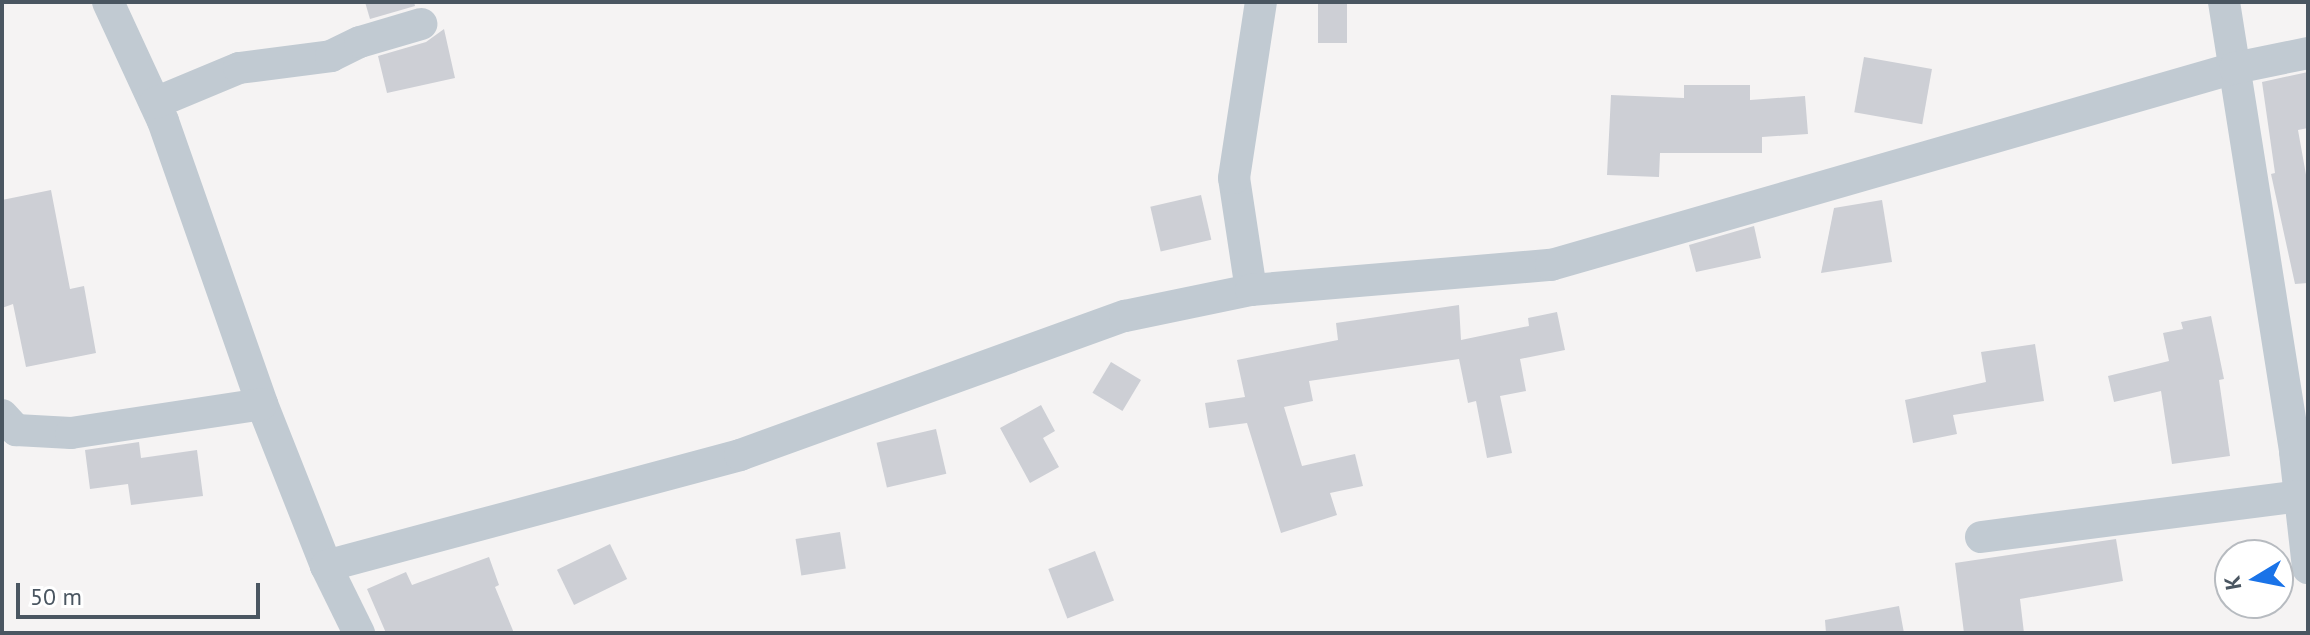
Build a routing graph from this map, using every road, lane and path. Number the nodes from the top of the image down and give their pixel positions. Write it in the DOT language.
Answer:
graph roads {
  1 [pos="108,2"];
  2 [pos="1261,2"];
  3 [pos="2224,2"];
  4 [pos="421,24"];
  5 [pos="2308,53"];
  6 [pos="2235,68"];
  7 [pos="155,103"];
  8 [pos="1251,290"];
  9 [pos="262,404"];
  10 [pos="2,415"];
  11 [pos="2302,451"];
  12 [pos="2299,496"];
  13 [pos="1981,537"];
  14 [pos="326,566"];
  15 [pos="2308,568"];
  16 [pos="359,633"];
  1 -- 7 [label="street"];
  2 -- 8 [label="street"];
  3 -- 6 [label="street"];
  4 -- 7 [label="street"];
  5 -- 6 [label="street"];
  6 -- 8 [label="street"];
  6 -- 11 [label="street"];
  7 -- 9 [label="street"];
  8 -- 14 [label="street"];
  9 -- 10 [label="street"];
  9 -- 14 [label="street"];
  11 -- 12 [label="street"];
  12 -- 13 [label="street"];
  12 -- 15 [label="street"];
  14 -- 16 [label="street"];
}
